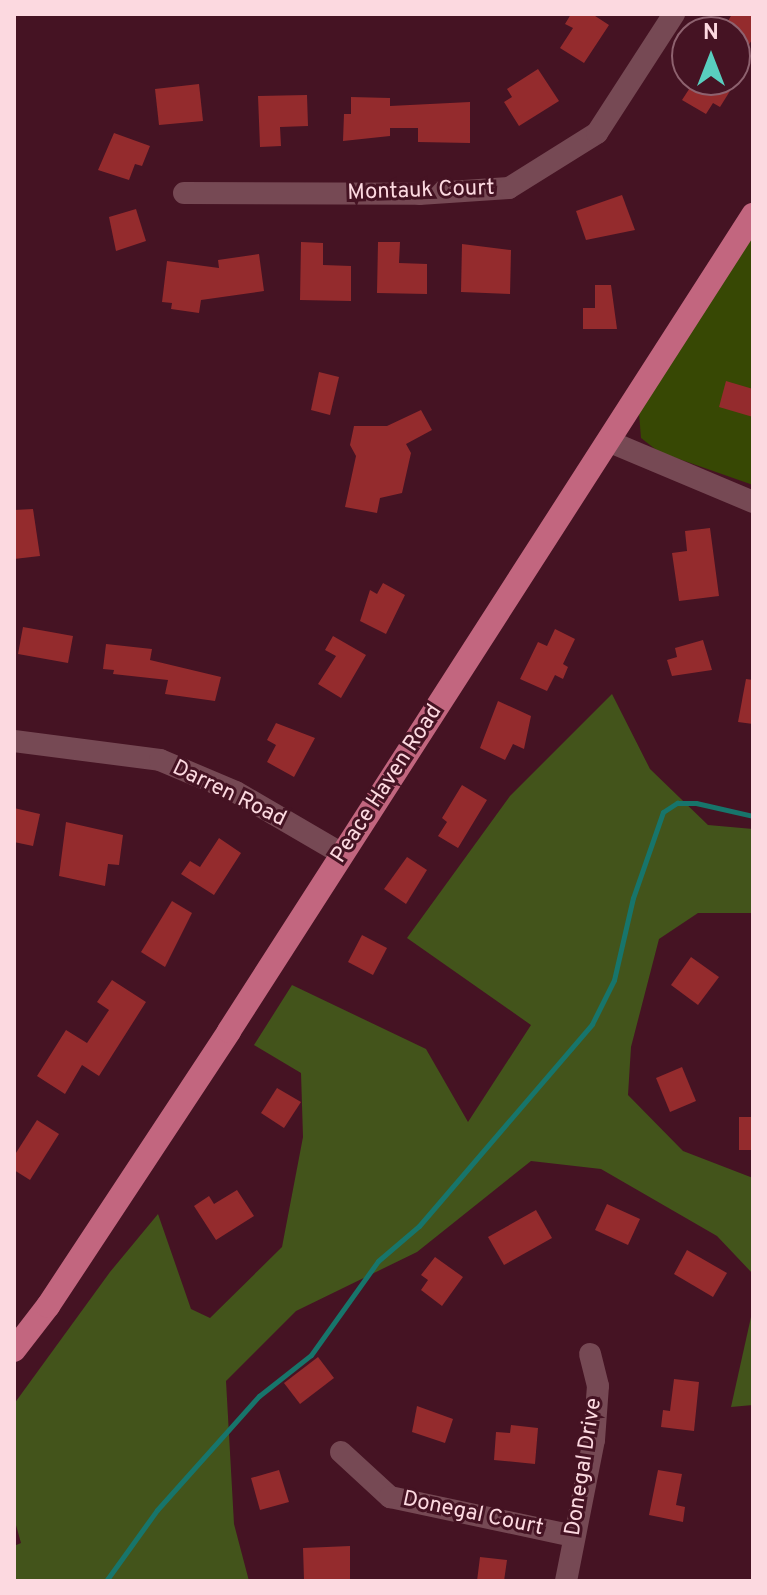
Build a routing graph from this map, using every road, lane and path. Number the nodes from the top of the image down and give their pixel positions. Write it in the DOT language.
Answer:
graph roads {
  1 [pos="674,14"];
  2 [pos="184,193"];
  3 [pos="753,215"];
  4 [pos="608,441"];
  5 [pos="753,502"];
  6 [pos="14,741"];
  7 [pos="342,854"];
  8 [pos="14,1350"];
  9 [pos="590,1354"];
  10 [pos="341,1452"];
  11 [pos="573,1536"];
  12 [pos="566,1581"];
  1 -- 2 [label="street, Montauk Court"];
  3 -- 4 [label="main road, Peace Haven Road"];
  4 -- 5 [label="street"];
  4 -- 7 [label="main road, Peace Haven Road"];
  6 -- 7 [label="street, Darren Road"];
  7 -- 8 [label="main road, Peace Haven Road"];
  9 -- 11 [label="street, Donegal Drive"];
  10 -- 11 [label="street, Donegal Court"];
  11 -- 12 [label="street, Donegal Drive"];
}
